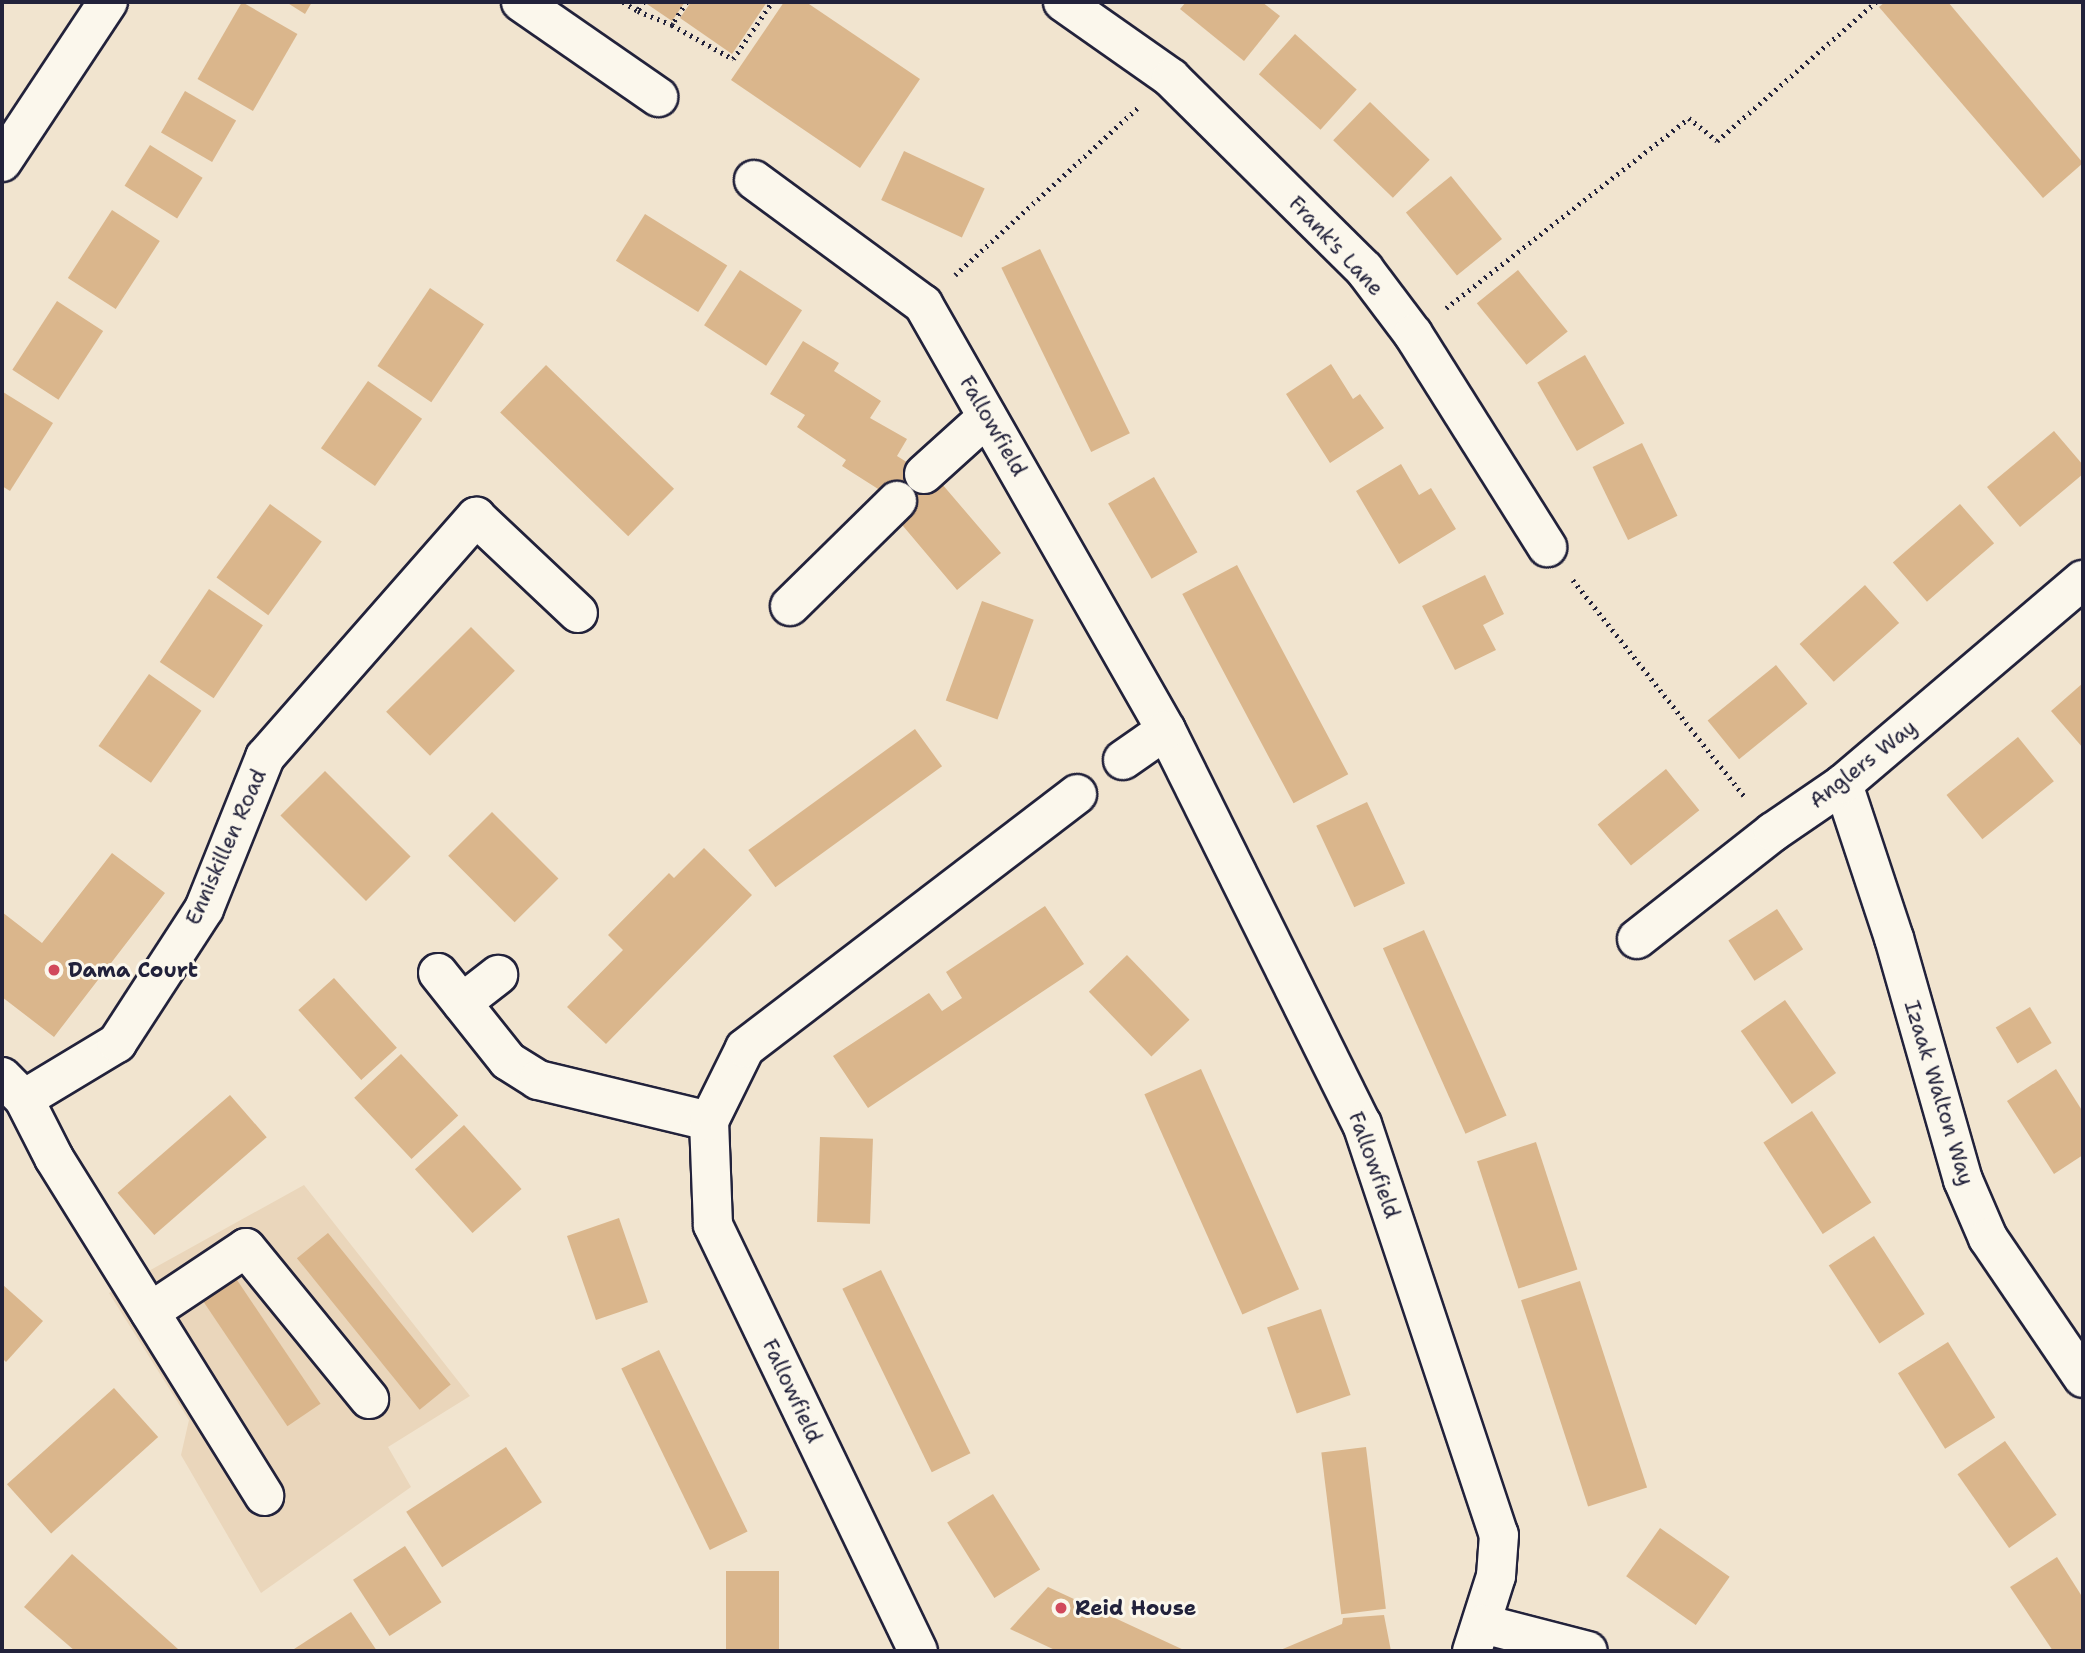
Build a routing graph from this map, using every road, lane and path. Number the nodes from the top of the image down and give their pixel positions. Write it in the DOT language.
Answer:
graph roads {
  1 [pos="108,2"];
  2 [pos="521,2"];
  3 [pos="623,2"];
  4 [pos="644,2"];
  5 [pos="687,2"];
  6 [pos="772,2"];
  7 [pos="1063,2"];
  8 [pos="1876,2"];
  9 [pos="638,11"];
  10 [pos="672,25"];
  11 [pos="1171,78"];
  12 [pos="658,97"];
  13 [pos="2,162"];
  14 [pos="754,180"];
  15 [pos="923,304"];
  16 [pos="1413,334"];
  17 [pos="987,417"];
  18 [pos="924,474"];
  19 [pos="897,501"];
  20 [pos="1547,547"];
  21 [pos="2083,580"];
  22 [pos="790,606"];
  23 [pos="578,613"];
  24 [pos="1166,730"];
  25 [pos="1123,760"];
  26 [pos="1843,784"];
  27 [pos="1077,794"];
  28 [pos="1773,832"];
  29 [pos="1637,939"];
  30 [pos="438,973"];
  31 [pos="498,975"];
  32 [pos="462,1003"];
  33 [pos="13,1088"];
  34 [pos="709,1121"];
  35 [pos="150,1312"];
  36 [pos="2083,1378"];
  37 [pos="369,1399"];
  38 [pos="264,1496"];
  39 [pos="1477,1638"];
  40 [pos="918,1651"];
  41 [pos="1588,1651"];
  1 -- 13 [label="street"];
  2 -- 12 [label="street"];
  3 -- 9 [label="path"];
  4 -- 9 [label="path"];
  5 -- 10 [label="path"];
  6 -- 10 [label="path"];
  7 -- 11 [label="street, Frank's Lane"];
  8 -- 16 [label="path"];
  9 -- 10 [label="path"];
  11 -- 15 [label="path"];
  11 -- 16 [label="street, Frank's Lane"];
  14 -- 15 [label="street, Fallowfield"];
  15 -- 17 [label="street, Fallowfield"];
  16 -- 20 [label="street, Frank's Lane"];
  17 -- 18 [label="street"];
  17 -- 24 [label="street, Fallowfield"];
  19 -- 22 [label="street"];
  20 -- 28 [label="path"];
  21 -- 26 [label="street, Anglers Way"];
  23 -- 33 [label="street, Enniskillen Road"];
  24 -- 25 [label="street"];
  24 -- 39 [label="street, Fallowfield"];
  26 -- 28 [label="street, Anglers Way"];
  26 -- 36 [label="street, Izaak Walton Way"];
  27 -- 34 [label="street, Fallowfield"];
  28 -- 29 [label="street, Anglers Way"];
  30 -- 32 [label="street"];
  31 -- 32 [label="street"];
  32 -- 34 [label="street"];
  33 -- 35 [label="street, Enniskillen Road"];
  34 -- 40 [label="street, Fallowfield"];
  35 -- 37 [label="street"];
  35 -- 38 [label="street, Enniskillen Road"];
  39 -- 41 [label="street, Fallowfield"];
}
